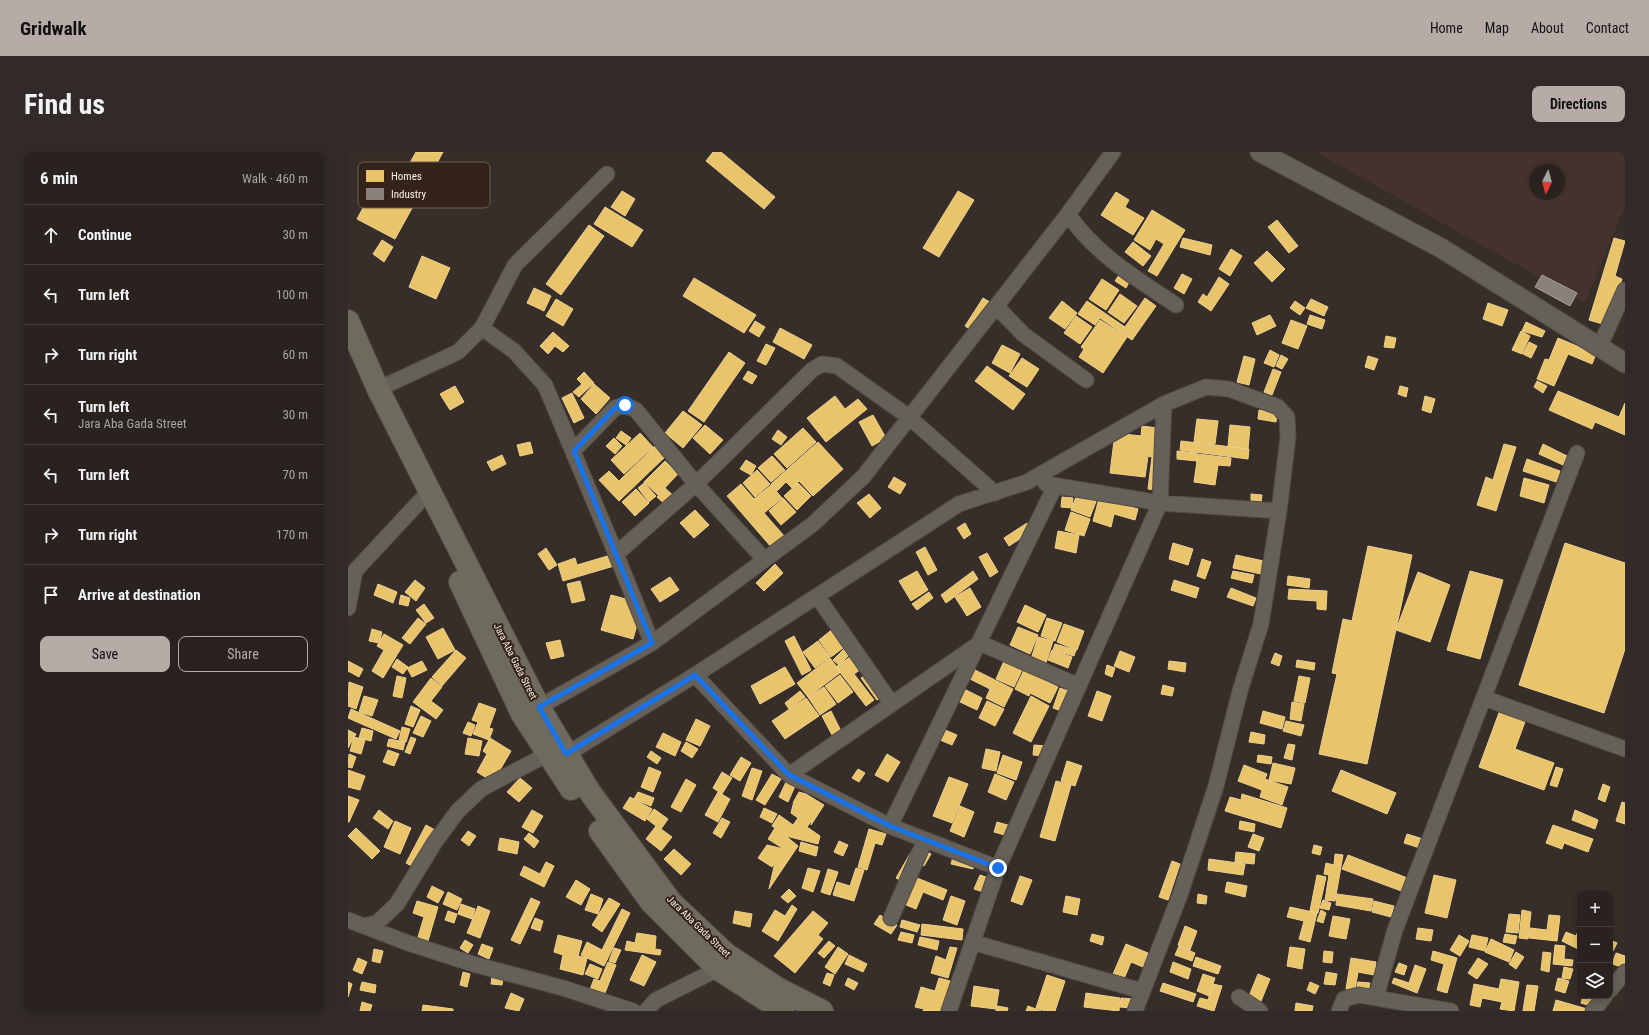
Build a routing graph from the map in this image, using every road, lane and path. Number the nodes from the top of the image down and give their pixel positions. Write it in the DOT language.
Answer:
graph roads {
  1 [pos="1113,152"];
  2 [pos="1260,152"];
  3 [pos="607,174"];
  4 [pos="1068,214"];
  5 [pos="1625,290"];
  6 [pos="1176,305"];
  7 [pos="996,306"];
  8 [pos="348,321"];
  9 [pos="482,328"];
  10 [pos="348,346"];
  11 [pos="1600,346"];
  12 [pos="1625,363"];
  13 [pos="1086,380"];
  14 [pos="378,389"];
  15 [pos="1164,404"];
  16 [pos="909,417"];
  17 [pos="574,451"];
  18 [pos="1578,453"];
  19 [pos="1027,482"];
  20 [pos="696,484"];
  21 [pos="1055,486"];
  22 [pos="994,493"];
  23 [pos="421,500"];
  24 [pos="1160,503"];
  25 [pos="1279,511"];
  26 [pos="616,554"];
  27 [pos="764,559"];
  28 [pos="817,596"];
  29 [pos="348,608"];
  30 [pos="652,643"];
  31 [pos="980,643"];
  32 [pos="695,675"];
  33 [pos="1079,686"];
  34 [pos="1484,698"];
  35 [pos="892,704"];
  36 [pos="539,707"];
  37 [pos="1625,749"];
  38 [pos="557,754"];
  39 [pos="789,775"];
  40 [pos="890,826"];
  41 [pos="925,840"];
  42 [pos="998,868"];
  43 [pos="891,918"];
  44 [pos="348,920"];
  45 [pos="365,926"];
  46 [pos="972,942"];
  47 [pos="718,969"];
  48 [pos="1625,972"];
  49 [pos="1613,986"];
  50 [pos="1142,991"];
  51 [pos="1239,996"];
  52 [pos="1376,997"];
  53 [pos="1603,999"];
  54 [pos="633,1011"];
  55 [pos="646,1011"];
  56 [pos="783,1011"];
  57 [pos="822,1011"];
  58 [pos="949,1011"];
  59 [pos="1135,1011"];
  60 [pos="1260,1011"];
  61 [pos="1339,1011"];
  62 [pos="1451,1011"];
  63 [pos="1593,1011"];
  1 -- 4 [label="street"];
  2 -- 11 [label="street"];
  3 -- 9 [label="street"];
  4 -- 6 [label="street"];
  4 -- 7 [label="street"];
  5 -- 11 [label="street"];
  7 -- 13 [label="street"];
  7 -- 16 [label="street"];
  8 -- 14 [label="main road, Jara Aba Gada Street"];
  9 -- 14 [label="street"];
  9 -- 17 [label="street"];
  10 -- 23 [label="main road, Jara Aba Gada Street"];
  11 -- 12 [label="street"];
  14 -- 36 [label="main road, Jara Aba Gada Street"];
  15 -- 19 [label="street"];
  15 -- 24 [label="street"];
  15 -- 25 [label="street"];
  16 -- 20 [label="street"];
  16 -- 22 [label="street"];
  16 -- 27 [label="street"];
  17 -- 20 [label="street"];
  17 -- 26 [label="street"];
  18 -- 34 [label="street"];
  19 -- 21 [label="street"];
  19 -- 22 [label="street"];
  20 -- 26 [label="street"];
  20 -- 27 [label="street"];
  21 -- 24 [label="street"];
  21 -- 31 [label="street"];
  22 -- 28 [label="street"];
  23 -- 29 [label="street"];
  23 -- 38 [label="main road, Jara Aba Gada Street"];
  24 -- 25 [label="street"];
  24 -- 33 [label="street"];
  25 -- 50 [label="street"];
  26 -- 30 [label="street"];
  27 -- 30 [label="street"];
  28 -- 32 [label="street"];
  28 -- 35 [label="street"];
  30 -- 36 [label="street"];
  31 -- 33 [label="street"];
  31 -- 35 [label="street"];
  31 -- 40 [label="street"];
  32 -- 38 [label="street"];
  32 -- 39 [label="street"];
  33 -- 42 [label="street"];
  34 -- 37 [label="street"];
  34 -- 52 [label="street"];
  35 -- 39 [label="street"];
  36 -- 38 [label="main road, Jara Aba Gada Street"];
  38 -- 45 [label="street"];
  38 -- 47 [label="main road, Jara Aba Gada Street"];
  38 -- 57 [label="main road, Jara Aba Gada Street"];
  39 -- 40 [label="street"];
  40 -- 41 [label="street"];
  41 -- 42 [label="street"];
  41 -- 43 [label="street"];
  42 -- 46 [label="street"];
  44 -- 45 [label="street"];
  45 -- 54 [label="street"];
  46 -- 50 [label="street"];
  46 -- 58 [label="street"];
  47 -- 55 [label="street"];
  47 -- 56 [label="main road, Jara Aba Gada Street"];
  48 -- 49 [label="street"];
  50 -- 59 [label="street"];
  51 -- 60 [label="street"];
  52 -- 61 [label="street"];
  52 -- 62 [label="street"];
  53 -- 63 [label="street"];
}
